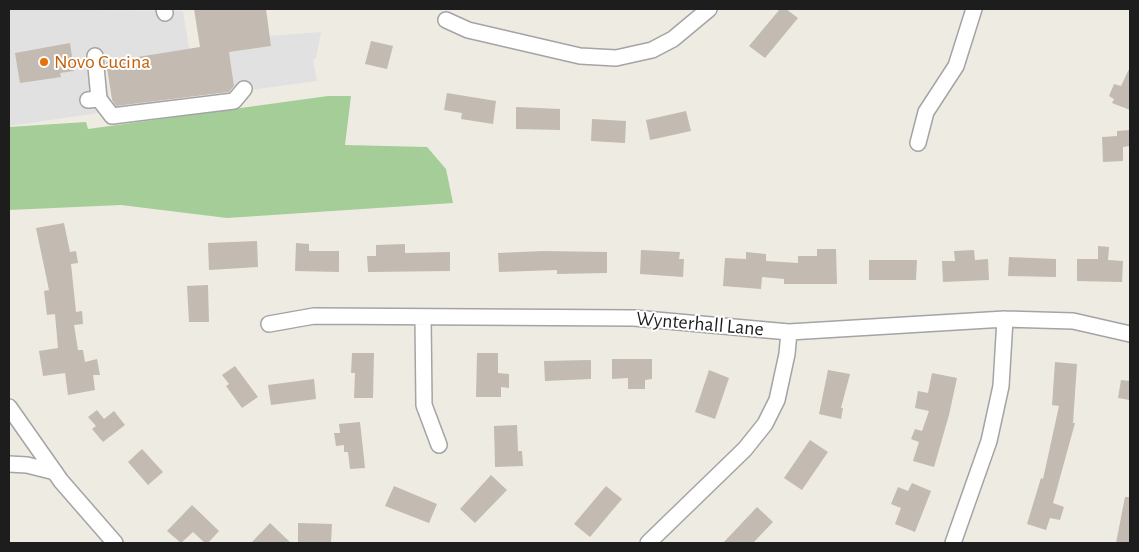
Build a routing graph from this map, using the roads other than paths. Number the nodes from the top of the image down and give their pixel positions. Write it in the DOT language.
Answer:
graph roads {
  1 [pos="708,9"];
  2 [pos="974,9"];
  3 [pos="446,20"];
  4 [pos="95,56"];
  5 [pos="244,89"];
  6 [pos="918,142"];
  7 [pos="423,316"];
  8 [pos="1005,319"];
  9 [pos="269,324"];
  10 [pos="789,332"];
  11 [pos="1130,334"];
  12 [pos="9,407"];
  13 [pos="439,445"];
  14 [pos="9,464"];
  15 [pos="55,472"];
  16 [pos="115,543"];
  17 [pos="648,543"];
  18 [pos="953,543"];
  1 -- 3 [label="street"];
  2 -- 6 [label="street"];
  4 -- 5 [label="street"];
  7 -- 9 [label="street, Wynterhall Lane"];
  7 -- 10 [label="street, Wynterhall Lane"];
  7 -- 13 [label="street"];
  8 -- 10 [label="street, Wynterhall Lane"];
  8 -- 11 [label="street, Wynterhall Lane"];
  8 -- 18 [label="street"];
  10 -- 17 [label="street"];
  12 -- 15 [label="street"];
  14 -- 15 [label="street"];
  15 -- 16 [label="street"];
}
